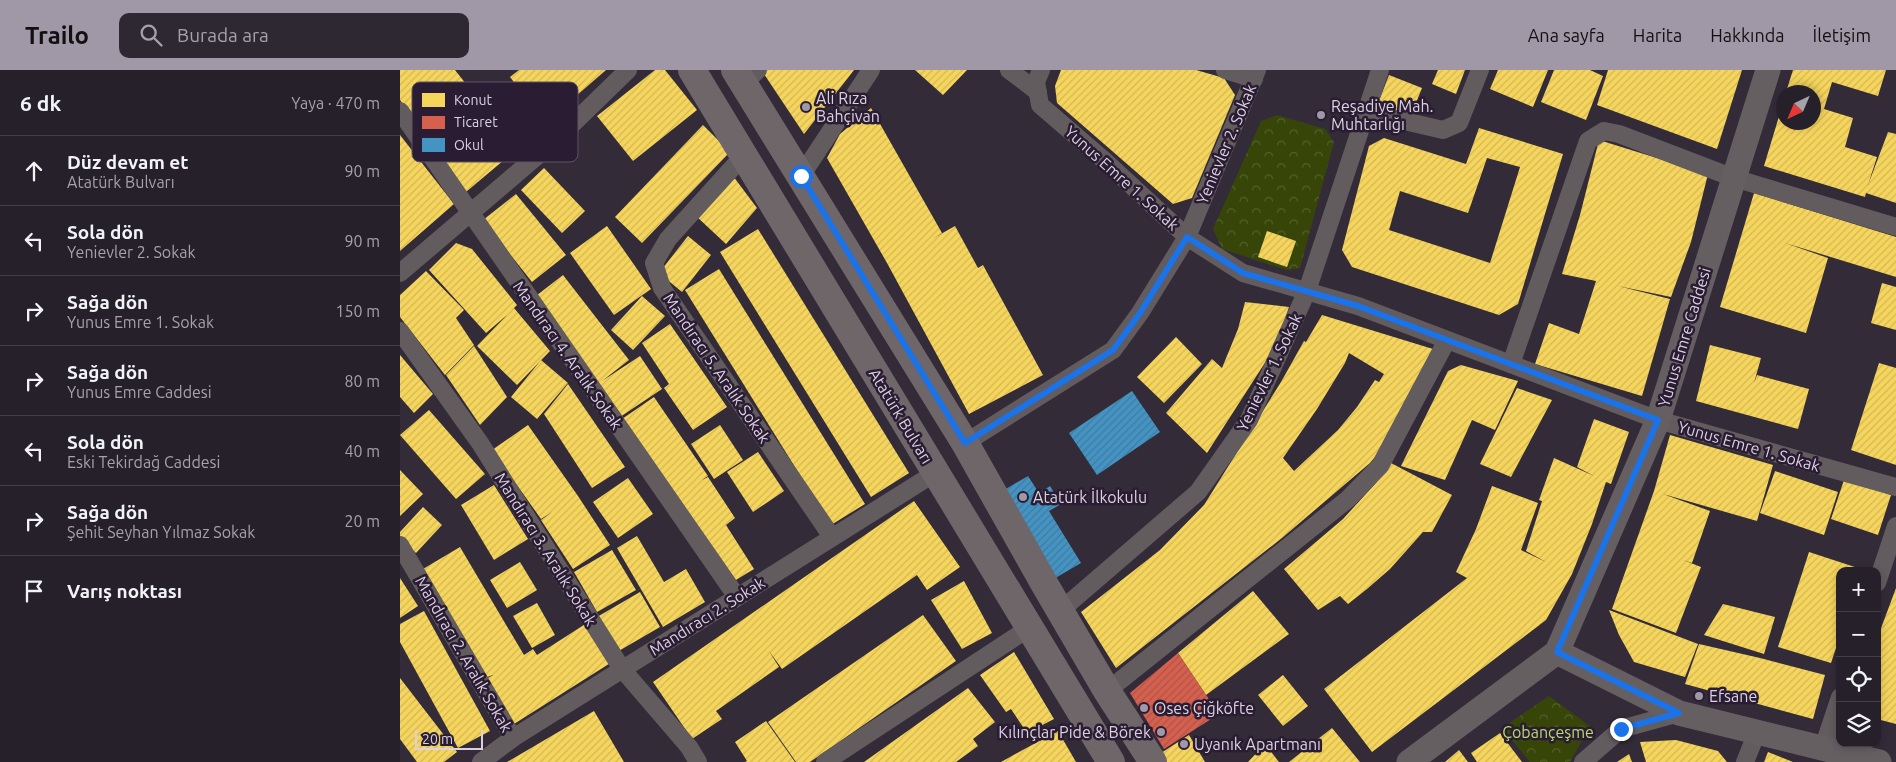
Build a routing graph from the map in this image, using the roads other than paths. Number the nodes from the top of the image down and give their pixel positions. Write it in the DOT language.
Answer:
graph roads {
  1 [pos="628,70"];
  2 [pos="692,70"];
  3 [pos="871,70"];
  4 [pos="1009,70"];
  5 [pos="1041,70"];
  6 [pos="1225,70"];
  7 [pos="1380,70"];
  8 [pos="1480,70"];
  9 [pos="1768,70"];
  10 [pos="1256,74"];
  11 [pos="745,75"];
  12 [pos="1038,92"];
  13 [pos="400,111"];
  14 [pos="1366,112"];
  15 [pos="578,119"];
  16 [pos="412,129"];
  17 [pos="744,155"];
  18 [pos="435,162"];
  19 [pos="529,162"];
  20 [pos="801,176"];
  21 [pos="1734,178"];
  22 [pos="469,212"];
  23 [pos="1896,227"];
  24 [pos="1187,237"];
  25 [pos="400,273"];
  26 [pos="1307,291"];
  27 [pos="400,331"];
  28 [pos="1447,340"];
  29 [pos="1511,364"];
  30 [pos="1658,420"];
  31 [pos="965,443"];
  32 [pos="935,473"];
  33 [pos="1896,486"];
  34 [pos="1896,526"];
  35 [pos="832,537"];
  36 [pos="400,544"];
  37 [pos="1881,571"];
  38 [pos="737,597"];
  39 [pos="1060,611"];
  40 [pos="1029,628"];
  41 [pos="1557,652"];
  42 [pos="622,669"];
  43 [pos="1107,690"];
  44 [pos="1838,702"];
  45 [pos="1679,713"];
  46 [pos="1757,732"];
  47 [pos="512,738"];
  48 [pos="1823,748"];
  49 [pos="481,762"];
  50 [pos="698,762"];
  51 [pos="825,762"];
  52 [pos="1111,762"];
  53 [pos="1153,762"];
  54 [pos="1409,762"];
  55 [pos="1583,762"];
  56 [pos="1745,762"];
  57 [pos="1879,762"];
  1 -- 15 [label="street"];
  2 -- 17 [label="main road, Atatürk Bulvarı"];
  3 -- 20 [label="street"];
  4 -- 12 [label="street"];
  5 -- 12 [label="street"];
  6 -- 10 [label="street"];
  7 -- 14 [label="street, Yenievler 1. Sokak"];
  8 -- 14 [label="street"];
  9 -- 21 [label="street, Yunus Emre Caddesi"];
  10 -- 24 [label="street, Yenievler 2. Sokak"];
  11 -- 20 [label="main road"];
  12 -- 24 [label="street, Yunus Emre 1. Sokak"];
  13 -- 16 [label="street, Mandıracı 4. Aralık Sokak"];
  14 -- 26 [label="street, Yenievler 1. Sokak"];
  17 -- 32 [label="main road, Atatürk Bulvarı"];
  17 -- 35 [label="street, Mandıracı 5. Aralık Sokak"];
  18 -- 22 [label="street, Mandıracı 4. Aralık Sokak"];
  19 -- 22 [label="street"];
  20 -- 31 [label="main road"];
  21 -- 23 [label="street"];
  21 -- 29 [label="street"];
  21 -- 30 [label="street, Yunus Emre Caddesi"];
  22 -- 25 [label="street"];
  22 -- 38 [label="street, Mandıracı 4. Aralık Sokak"];
  24 -- 26 [label="street, Yunus Emre 1. Sokak"];
  24 -- 31 [label="street, Yenievler 2. Sokak"];
  26 -- 28 [label="street, Yunus Emre 1. Sokak"];
  26 -- 39 [label="street, Yenievler 1. Sokak"];
  27 -- 42 [label="street, Mandıracı 3. Aralık Sokak"];
  28 -- 29 [label="street, Yunus Emre 1. Sokak"];
  28 -- 43 [label="street"];
  29 -- 30 [label="street, Yunus Emre 1. Sokak"];
  30 -- 33 [label="street, Yunus Emre 1. Sokak"];
  30 -- 41 [label="street, Yunus Emre Caddesi"];
  31 -- 39 [label="main road"];
  32 -- 35 [label="street, Mandıracı 2. Sokak"];
  32 -- 40 [label="main road, Atatürk Bulvarı"];
  34 -- 37 [label="street"];
  35 -- 38 [label="street, Mandıracı 2. Sokak"];
  36 -- 47 [label="street, Mandıracı 2. Aralık Sokak"];
  38 -- 42 [label="street, Mandıracı 2. Sokak"];
  39 -- 43 [label="main road"];
  40 -- 51 [label="street"];
  40 -- 52 [label="main road, Atatürk Bulvarı"];
  41 -- 45 [label="street"];
  41 -- 54 [label="street"];
  42 -- 47 [label="street, Mandıracı 2. Sokak"];
  42 -- 50 [label="street, Mandıracı 3. Aralık Sokak"];
  43 -- 53 [label="main road"];
  44 -- 48 [label="street"];
  45 -- 46 [label="street"];
  45 -- 55 [label="street"];
  46 -- 48 [label="street"];
  46 -- 56 [label="street"];
  47 -- 49 [label="street, Mandıracı 2. Sokak"];
  48 -- 57 [label="street"];
}
